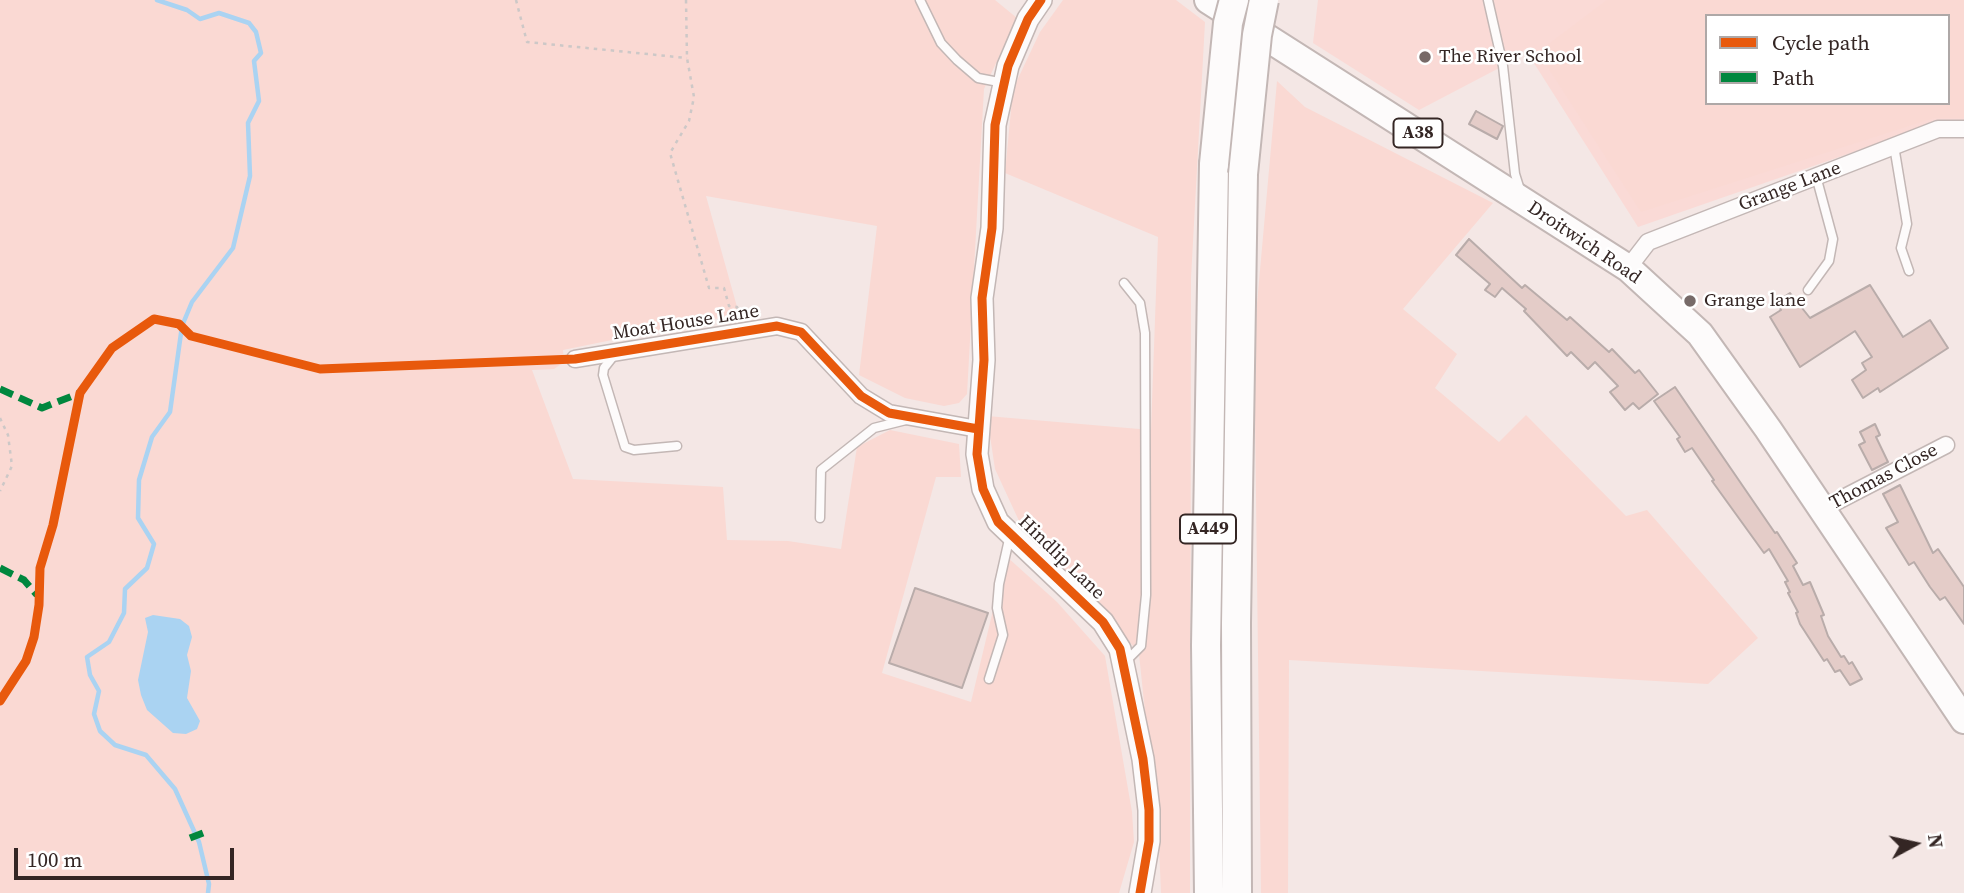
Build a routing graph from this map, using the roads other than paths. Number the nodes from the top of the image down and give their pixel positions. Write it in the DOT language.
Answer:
graph roads {
  1 [pos="920,0"];
  2 [pos="1041,0"];
  3 [pos="1208,0"];
  4 [pos="1234,0"];
  5 [pos="1264,0"];
  6 [pos="1488,0"];
  7 [pos="1004,83"];
  8 [pos="1938,129"];
  9 [pos="1964,129"];
  10 [pos="1964,140"];
  11 [pos="1894,146"];
  12 [pos="1816,176"];
  13 [pos="1524,202"];
  14 [pos="1628,268"];
  15 [pos="1909,271"];
  16 [pos="1124,283"];
  17 [pos="1808,290"];
  18 [pos="617,352"];
  19 [pos="575,359"];
  20 [pos="912,419"];
  21 [pos="978,429"];
  22 [pos="1946,445"];
  23 [pos="677,446"];
  24 [pos="1822,509"];
  25 [pos="820,518"];
  26 [pos="1010,535"];
  27 [pos="1125,663"];
  28 [pos="989,680"];
  29 [pos="1963,715"];
  30 [pos="1140,893"];
  31 [pos="1209,893"];
  32 [pos="1237,893"];
  1 -- 7 [label="lane"];
  2 -- 7 [label="street, Hindlip Lane"];
  3 -- 13 [label="main road, Droitwich Road / A38"];
  4 -- 31 [label="highway, A449, bridge"];
  5 -- 32 [label="highway, A449, bridge"];
  6 -- 13 [label="lane"];
  7 -- 21 [label="street, Hindlip Lane"];
  8 -- 9 [label="street, Grange Lane"];
  8 -- 10 [label="street"];
  8 -- 11 [label="street, Grange Lane"];
  11 -- 12 [label="street, Grange Lane"];
  11 -- 15 [label="lane"];
  12 -- 14 [label="street, Grange Lane"];
  12 -- 17 [label="lane"];
  13 -- 14 [label="main road, Droitwich Road / A38"];
  14 -- 24 [label="main road, Droitwich Road / A38"];
  16 -- 27 [label="lane"];
  18 -- 19 [label="street, Moat House Lane"];
  18 -- 20 [label="street, Moat House Lane"];
  18 -- 23 [label="lane"];
  20 -- 21 [label="street, Moat House Lane"];
  20 -- 25 [label="lane"];
  21 -- 26 [label="street, Hindlip Lane"];
  22 -- 24 [label="street, Thomas Close"];
  24 -- 29 [label="main road, Droitwich Road / A38"];
  26 -- 27 [label="street, Hindlip Lane"];
  26 -- 28 [label="lane"];
  27 -- 30 [label="street, Hindlip Lane"];
}
